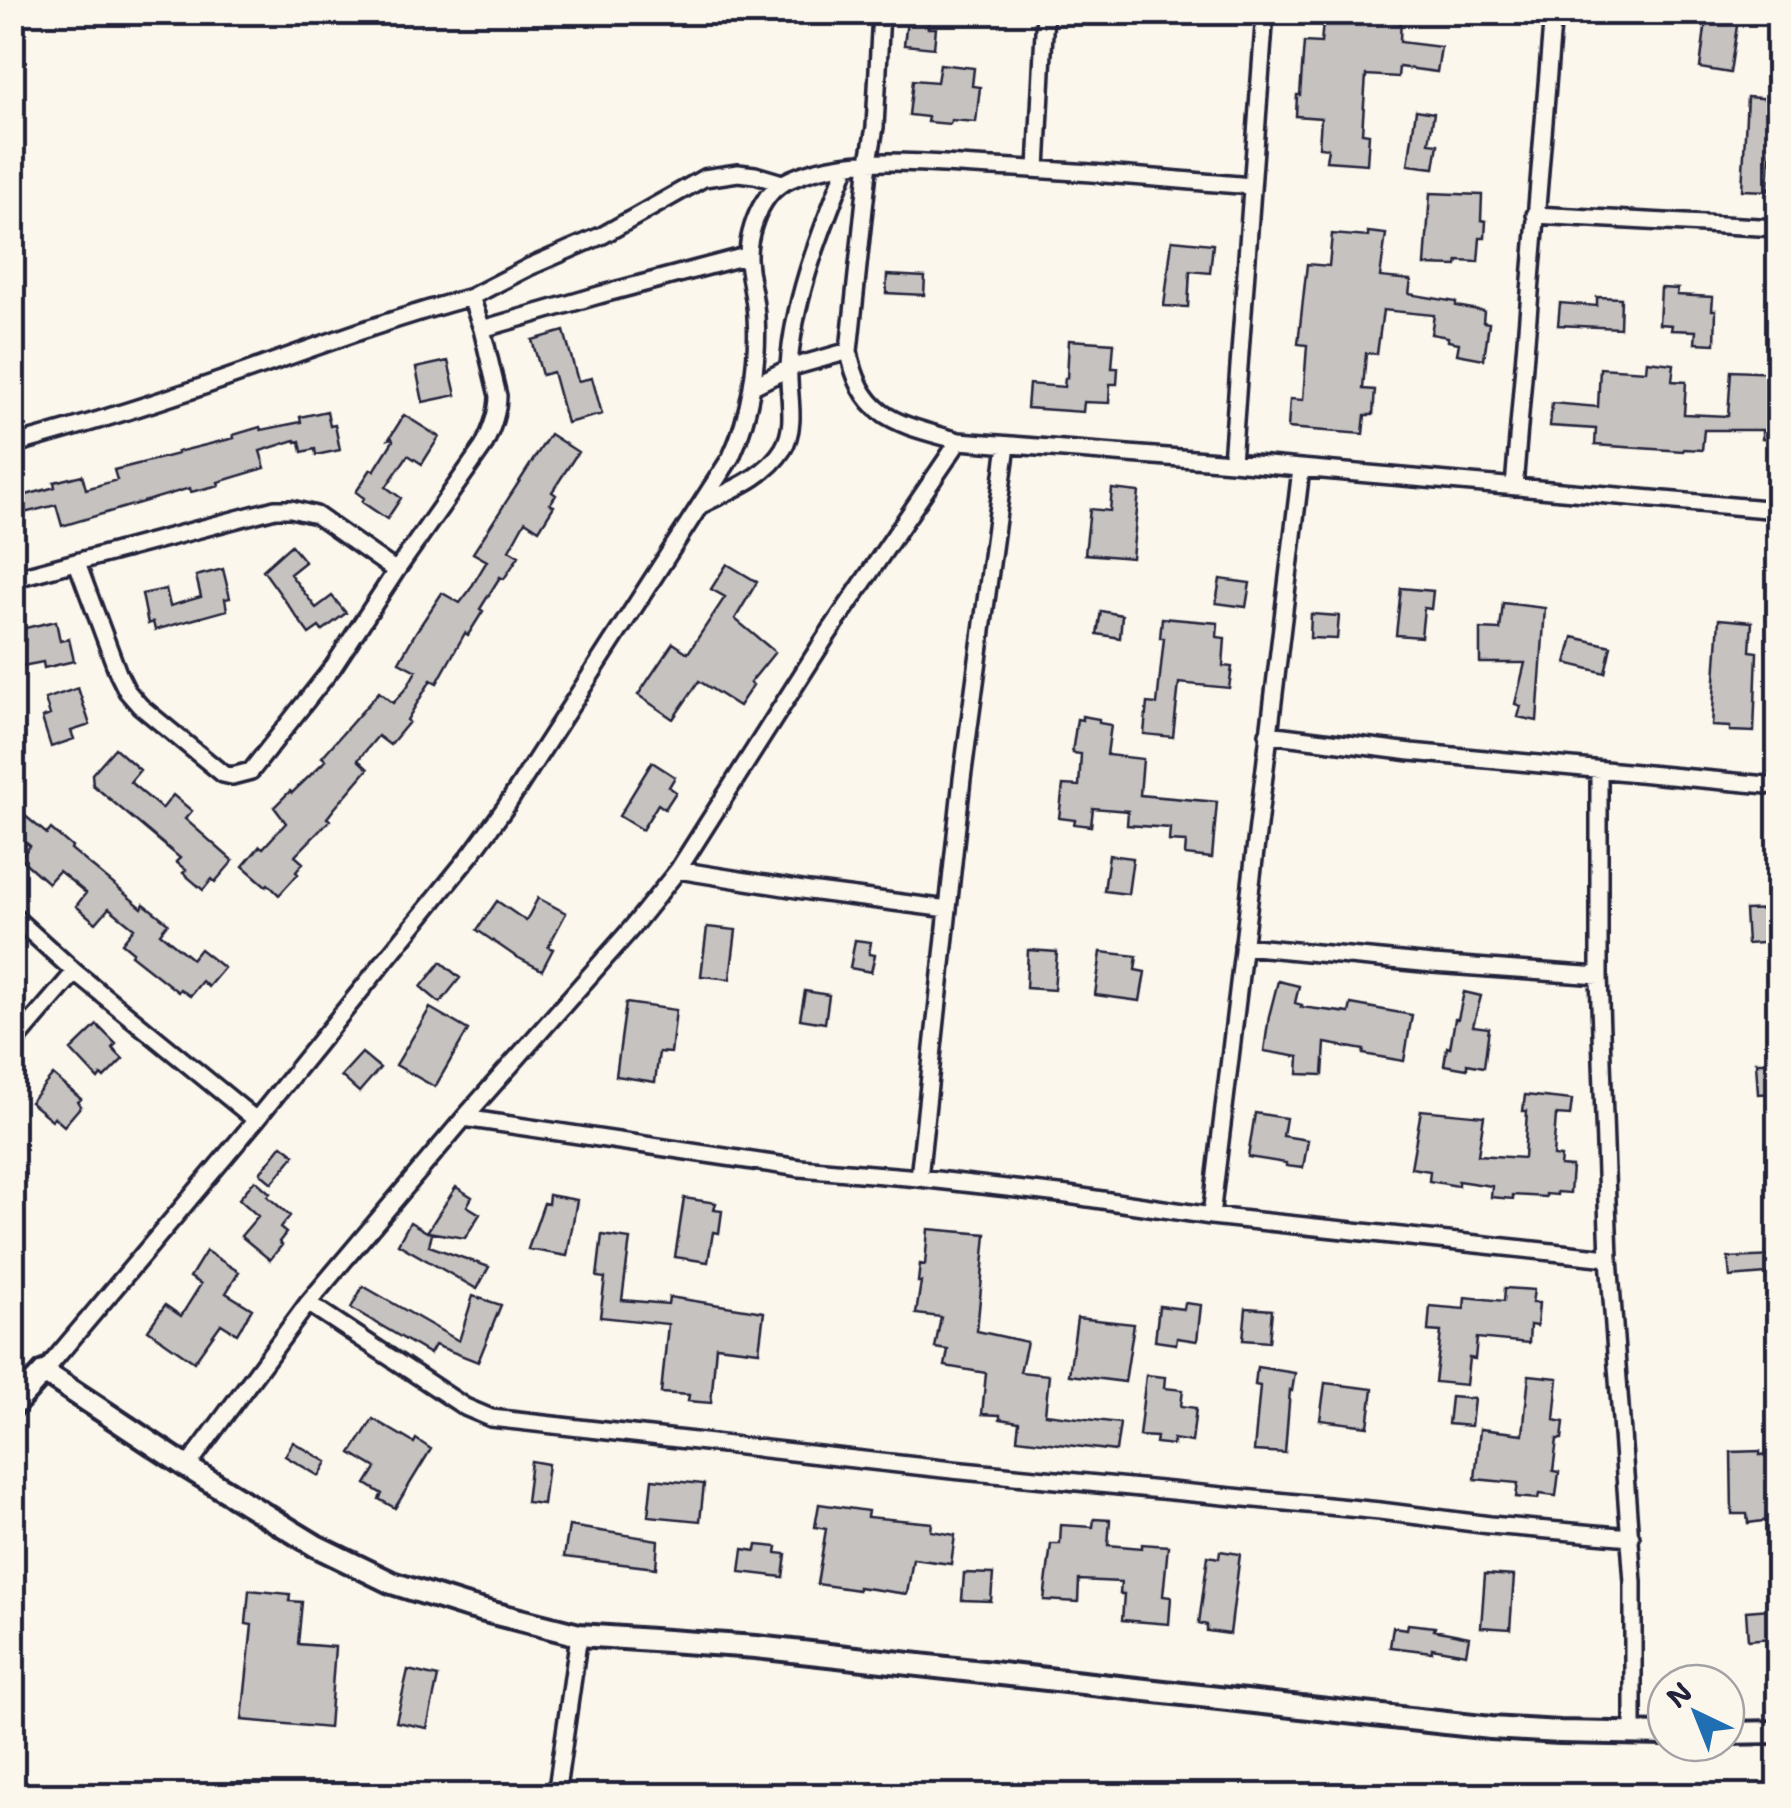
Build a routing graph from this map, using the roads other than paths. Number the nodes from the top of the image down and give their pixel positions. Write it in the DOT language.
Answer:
graph roads {
  1 [pos="880,12"];
  2 [pos="1045,12"];
  3 [pos="1265,12"];
  4 [pos="1553,12"];
  5 [pos="868,161"];
  6 [pos="847,165"];
  7 [pos="1037,169"];
  8 [pos="782,184"];
  9 [pos="1252,186"];
  10 [pos="1535,215"];
  11 [pos="1778,228"];
  12 [pos="746,256"];
  13 [pos="471,297"];
  14 [pos="482,330"];
  15 [pos="849,351"];
  16 [pos="789,368"];
  17 [pos="753,386"];
  18 [pos="959,441"];
  19 [pos="1007,445"];
  20 [pos="12,446"];
  21 [pos="1232,462"];
  22 [pos="1301,469"];
  23 [pos="1514,487"];
  24 [pos="700,504"];
  25 [pos="1778,510"];
  26 [pos="78,562"];
  27 [pos="396,571"];
  28 [pos="12,579"];
  29 [pos="1268,734"];
  30 [pos="1599,770"];
  31 [pos="1778,786"];
  32 [pos="678,870"];
  33 [pos="948,909"];
  34 [pos="12,915"];
  35 [pos="1243,946"];
  36 [pos="75,972"];
  37 [pos="1599,976"];
  38 [pos="12,1046"];
  39 [pos="464,1118"];
  40 [pos="256,1120"];
  41 [pos="919,1178"];
  42 [pos="1211,1216"];
  43 [pos="1609,1258"];
  44 [pos="308,1302"];
  45 [pos="44,1372"];
  46 [pos="12,1407"];
  47 [pos="188,1468"];
  48 [pos="1630,1537"];
  49 [pos="578,1635"];
  50 [pos="1778,1732"];
  51 [pos="1746,1733"];
  52 [pos="1633,1735"];
  53 [pos="1646,1735"];
  54 [pos="556,1796"];
  1 -- 5 [label="street"];
  2 -- 7 [label="street"];
  3 -- 9 [label="street"];
  4 -- 10 [label="street"];
  5 -- 6 [label="street"];
  5 -- 7 [label="street"];
  5 -- 15 [label="street"];
  6 -- 8 [label="street"];
  6 -- 16 [label="street"];
  7 -- 9 [label="street"];
  8 -- 12 [label="street"];
  8 -- 13 [label="street"];
  9 -- 21 [label="street"];
  10 -- 11 [label="street"];
  10 -- 23 [label="street"];
  12 -- 14 [label="street"];
  12 -- 17 [label="street"];
  13 -- 14 [label="street"];
  13 -- 20 [label="street"];
  14 -- 27 [label="street"];
  15 -- 16 [label="street"];
  15 -- 18 [label="street"];
  16 -- 17 [label="street"];
  16 -- 24 [label="street"];
  17 -- 24 [label="street"];
  18 -- 19 [label="street"];
  18 -- 32 [label="street"];
  19 -- 21 [label="street"];
  19 -- 33 [label="street"];
  21 -- 22 [label="street"];
  22 -- 23 [label="street"];
  22 -- 29 [label="street"];
  23 -- 25 [label="street"];
  24 -- 40 [label="street"];
  26 -- 27 [label="street"];
  26 -- 27 [label="street"];
  26 -- 28 [label="street"];
  29 -- 30 [label="street"];
  29 -- 35 [label="street"];
  30 -- 31 [label="street"];
  30 -- 37 [label="street"];
  32 -- 33 [label="street"];
  32 -- 39 [label="street"];
  33 -- 41 [label="street"];
  34 -- 36 [label="street"];
  35 -- 37 [label="street"];
  35 -- 42 [label="street"];
  36 -- 38 [label="street"];
  36 -- 40 [label="street"];
  37 -- 43 [label="street"];
  39 -- 41 [label="street"];
  39 -- 44 [label="street"];
  40 -- 45 [label="street"];
  41 -- 42 [label="street"];
  42 -- 43 [label="street"];
  43 -- 48 [label="street"];
  44 -- 47 [label="street"];
  44 -- 48 [label="street"];
  45 -- 46 [label="street"];
  45 -- 47 [label="street"];
  47 -- 49 [label="street"];
  48 -- 52 [label="street"];
  49 -- 52 [label="street"];
  49 -- 54 [label="street"];
  50 -- 51 [label="street"];
  52 -- 53 [label="street"];
}
